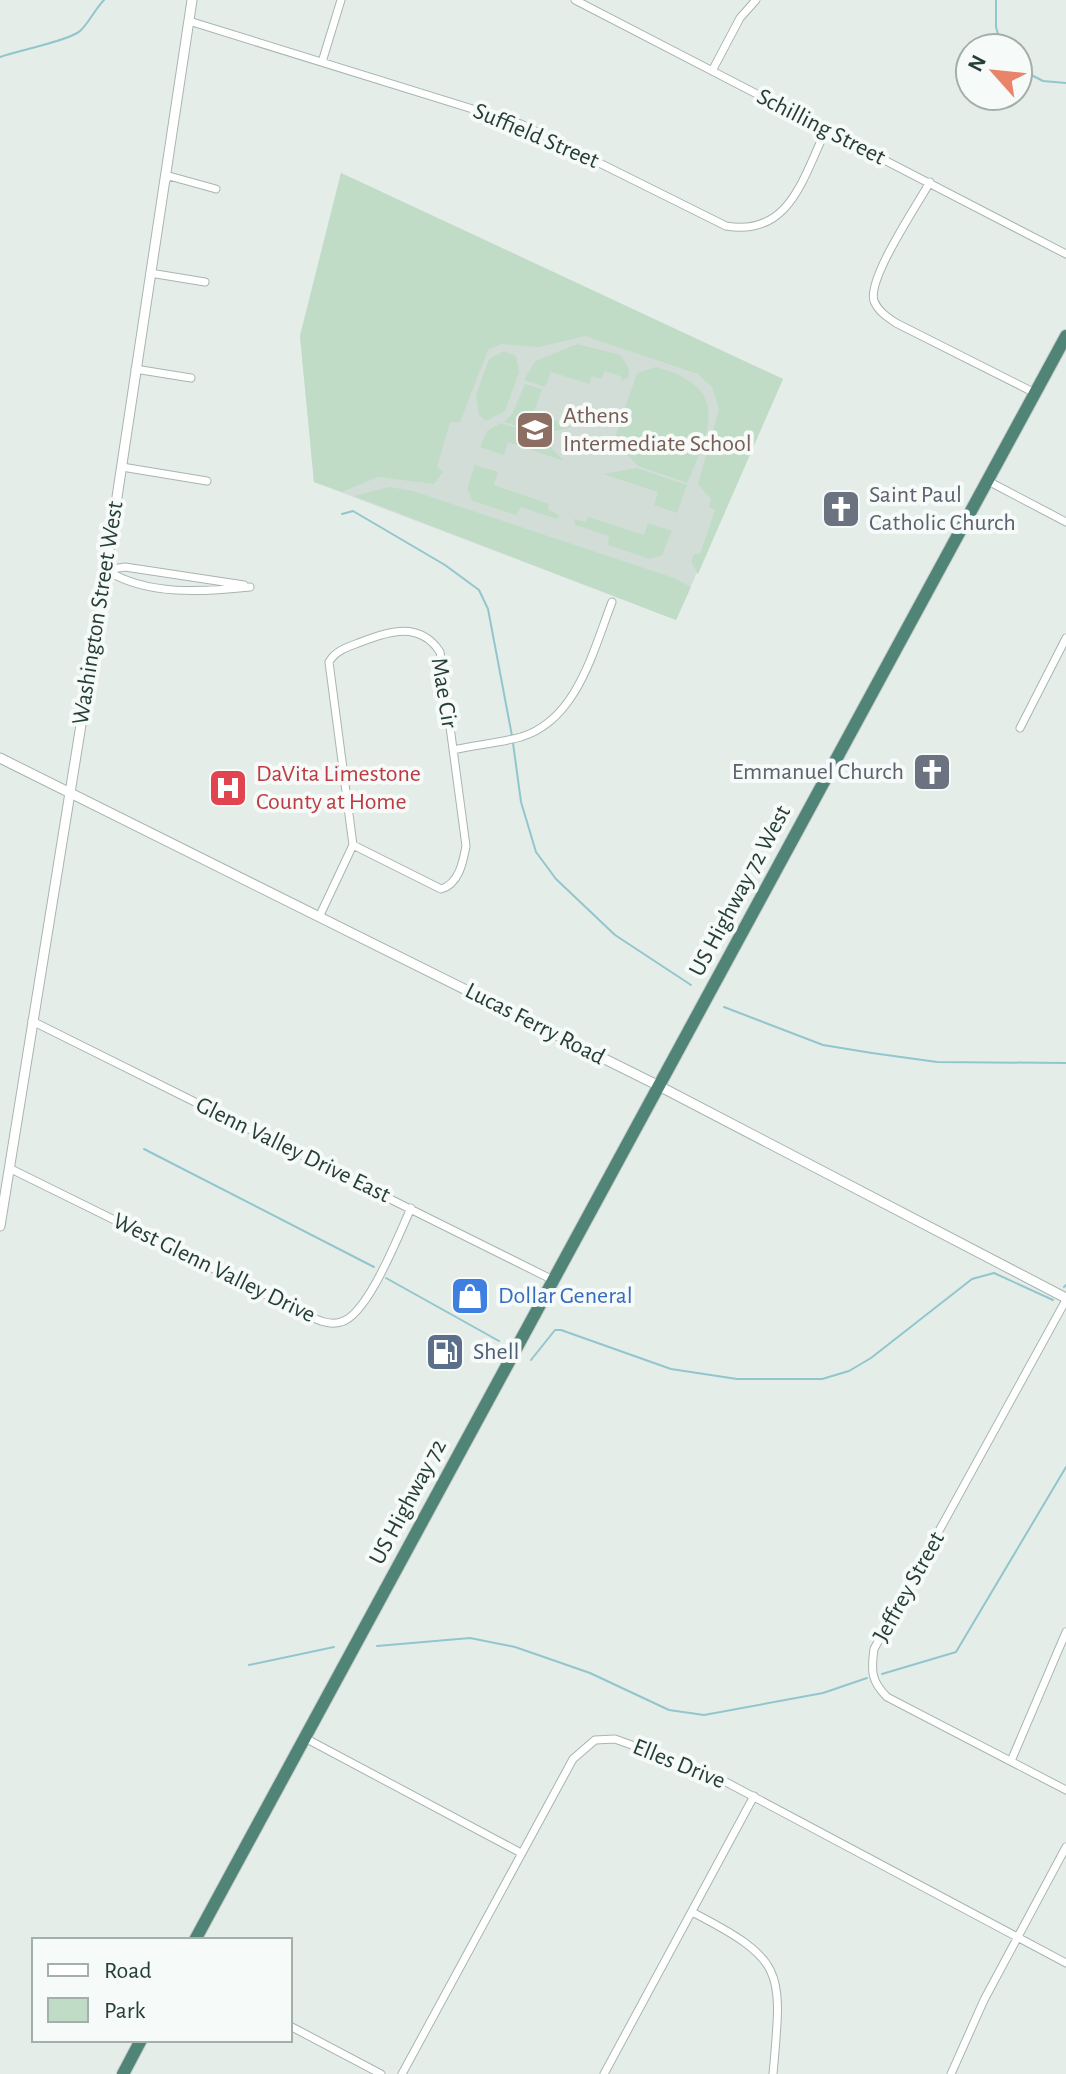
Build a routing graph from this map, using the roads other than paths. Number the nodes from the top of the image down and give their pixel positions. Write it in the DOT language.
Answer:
graph roads {
  1 [pos="192,0"];
  2 [pos="341,0"];
  3 [pos="575,0"];
  4 [pos="756,0"];
  5 [pos="189,21"];
  6 [pos="322,62"];
  7 [pos="712,71"];
  8 [pos="826,130"];
  9 [pos="164,182"];
  10 [pos="930,182"];
  11 [pos="216,189"];
  12 [pos="1066,254"];
  13 [pos="150,273"];
  14 [pos="205,282"];
  15 [pos="1066,336"];
  16 [pos="135,369"];
  17 [pos="191,378"];
  18 [pos="1035,393"];
  19 [pos="122,467"];
  20 [pos="207,481"];
  21 [pos="988,481"];
  22 [pos="1066,522"];
  23 [pos="106,570"];
  24 [pos="612,602"];
  25 [pos="1066,638"];
  26 [pos="1057,656"];
  27 [pos="1066,661"];
  28 [pos="1020,728"];
  29 [pos="453,750"];
  30 [pos="0,758"];
  31 [pos="69,792"];
  32 [pos="353,845"];
  33 [pos="320,915"];
  34 [pos="32,1021"];
  35 [pos="659,1086"];
  36 [pos="9,1168"];
  37 [pos="411,1208"];
  38 [pos="0,1226"];
  39 [pos="553,1280"];
  40 [pos="1066,1299"];
  41 [pos="1066,1632"];
  42 [pos="305,1738"];
  43 [pos="1011,1761"];
  44 [pos="1066,1790"];
  45 [pos="754,1796"];
  46 [pos="1066,1847"];
  47 [pos="521,1853"];
  48 [pos="692,1912"];
  49 [pos="1017,1937"];
  50 [pos="196,1938"];
  51 [pos="1066,1963"];
  52 [pos="292,2027"];
  53 [pos="140,2042"];
  54 [pos="123,2074"];
  55 [pos="381,2074"];
  56 [pos="402,2074"];
  57 [pos="604,2074"];
  58 [pos="773,2074"];
  59 [pos="951,2074"];
  1 -- 5 [label="street, Washington Street West"];
  2 -- 6 [label="street"];
  3 -- 7 [label="street, Schilling Street"];
  4 -- 7 [label="street"];
  5 -- 6 [label="street, Suffield Street"];
  5 -- 9 [label="street, Washington Street West"];
  6 -- 8 [label="street, Suffield Street"];
  7 -- 8 [label="street, Schilling Street"];
  8 -- 10 [label="street, Schilling Street"];
  9 -- 11 [label="street"];
  9 -- 13 [label="street, Washington Street West"];
  10 -- 12 [label="street, Schilling Street"];
  10 -- 18 [label="street"];
  13 -- 14 [label="street"];
  13 -- 16 [label="street, Washington Street West"];
  15 -- 18 [label="highway, US Highway 72 West"];
  16 -- 17 [label="street"];
  16 -- 19 [label="street, Washington Street West"];
  18 -- 21 [label="highway, US Highway 72 West"];
  19 -- 20 [label="street"];
  19 -- 23 [label="street, Washington Street West"];
  21 -- 22 [label="street"];
  21 -- 35 [label="highway, US Highway 72 West"];
  23 -- 23 [label="street"];
  23 -- 31 [label="street, Washington Street West"];
  24 -- 29 [label="street"];
  25 -- 26 [label="street"];
  26 -- 27 [label="street"];
  26 -- 28 [label="street"];
  29 -- 32 [label="street, Mae Cir"];
  29 -- 32 [label="street, Mae Cir"];
  30 -- 31 [label="street, Lucas Ferry Road"];
  31 -- 33 [label="street, Lucas Ferry Road"];
  31 -- 34 [label="street, Washington Street West"];
  32 -- 33 [label="street"];
  33 -- 35 [label="street, Lucas Ferry Road"];
  34 -- 36 [label="street, Washington Street West"];
  34 -- 37 [label="street, Glenn Valley Drive East"];
  35 -- 39 [label="highway, US Highway 72"];
  35 -- 40 [label="street, Lucas Ferry Road"];
  36 -- 37 [label="street, West Glenn Valley Drive"];
  36 -- 38 [label="street, Washington Street West"];
  37 -- 39 [label="street, Glenn Valley Drive East"];
  39 -- 42 [label="highway, US Highway 72"];
  40 -- 43 [label="street, Jeffrey Street"];
  41 -- 43 [label="street"];
  42 -- 47 [label="street"];
  42 -- 50 [label="highway, US Highway 72"];
  43 -- 44 [label="street, Jeffrey Street"];
  45 -- 47 [label="street, Elles Drive"];
  45 -- 48 [label="street"];
  45 -- 49 [label="street, Elles Drive"];
  46 -- 49 [label="street"];
  47 -- 56 [label="street, Elles Drive"];
  48 -- 57 [label="street"];
  48 -- 58 [label="street"];
  49 -- 51 [label="street, Elles Drive"];
  49 -- 59 [label="street"];
  52 -- 55 [label="street"];
  53 -- 54 [label="highway"];
}
